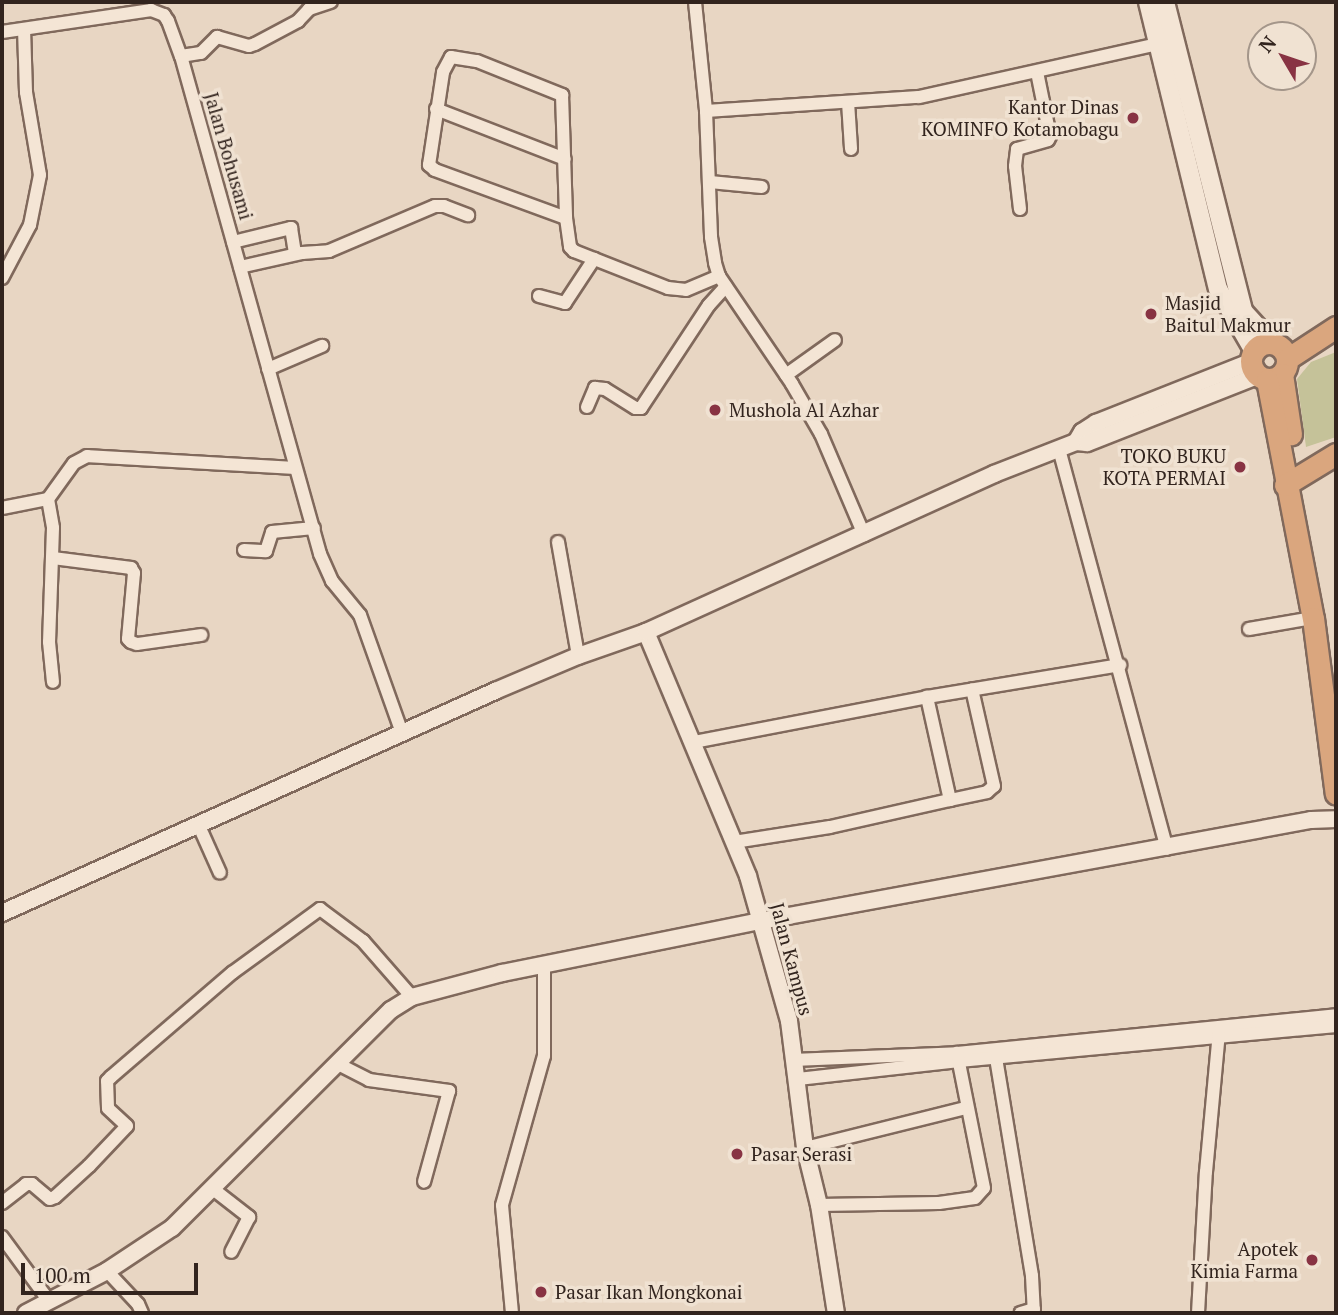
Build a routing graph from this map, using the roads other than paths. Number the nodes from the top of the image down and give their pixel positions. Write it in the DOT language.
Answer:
graph roads {
  1 [pos="331,2"];
  2 [pos="695,2"];
  3 [pos="1148,2"];
  4 [pos="1165,2"];
  5 [pos="24,29"];
  6 [pos="2,32"];
  7 [pos="1159,44"];
  8 [pos="181,56"];
  9 [pos="1037,72"];
  10 [pos="848,102"];
  11 [pos="436,109"];
  12 [pos="706,111"];
  13 [pos="851,149"];
  14 [pos="565,159"];
  15 [pos="710,182"];
  16 [pos="762,187"];
  17 [pos="1020,208"];
  18 [pos="468,215"];
  19 [pos="566,218"];
  20 [pos="233,242"];
  21 [pos="295,254"];
  22 [pos="594,259"];
  23 [pos="240,267"];
  24 [pos="2,278"];
  25 [pos="723,281"];
  26 [pos="539,296"];
  27 [pos="1336,327"];
  28 [pos="835,340"];
  29 [pos="322,346"];
  30 [pos="1267,363"];
  31 [pos="268,369"];
  32 [pos="786,375"];
  33 [pos="587,407"];
  34 [pos="1059,449"];
  35 [pos="1336,454"];
  36 [pos="294,468"];
  37 [pos="1292,482"];
  38 [pos="48,499"];
  39 [pos="2,508"];
  40 [pos="314,528"];
  41 [pos="864,535"];
  42 [pos="558,542"];
  43 [pos="244,550"];
  44 [pos="53,558"];
  45 [pos="1313,618"];
  46 [pos="1249,629"];
  47 [pos="646,632"];
  48 [pos="201,635"];
  49 [pos="578,656"];
  50 [pos="1119,665"];
  51 [pos="53,682"];
  52 [pos="1336,685"];
  53 [pos="972,689"];
  54 [pos="927,697"];
  55 [pos="402,733"];
  56 [pos="694,742"];
  57 [pos="1336,794"];
  58 [pos="950,800"];
  59 [pos="1336,819"];
  60 [pos="199,826"];
  61 [pos="734,842"];
  62 [pos="1167,849"];
  63 [pos="220,873"];
  64 [pos="2,913"];
  65 [pos="761,921"];
  66 [pos="544,965"];
  67 [pos="412,997"];
  68 [pos="1336,1015"];
  69 [pos="1336,1026"];
  70 [pos="1219,1032"];
  71 [pos="995,1053"];
  72 [pos="958,1057"];
  73 [pos="793,1060"];
  74 [pos="338,1064"];
  75 [pos="798,1079"];
  76 [pos="966,1108"];
  77 [pos="805,1148"];
  78 [pos="424,1182"];
  79 [pos="213,1189"];
  80 [pos="2,1203"];
  81 [pos="819,1205"];
  82 [pos="2,1238"];
  83 [pos="231,1252"];
  84 [pos="107,1271"];
  85 [pos="49,1301"];
  86 [pos="1032,1312"];
  87 [pos="26,1313"];
  88 [pos="142,1313"];
  89 [pos="512,1313"];
  90 [pos="836,1313"];
  91 [pos="1198,1313"];
  1 -- 8 [label="street"];
  2 -- 12 [label="street"];
  3 -- 7 [label="main road"];
  4 -- 30 [label="main road"];
  5 -- 6 [label="street, Jalan Bohusami"];
  5 -- 8 [label="street, Jalan Bohusami"];
  5 -- 24 [label="street"];
  7 -- 9 [label="street"];
  7 -- 30 [label="main road"];
  8 -- 20 [label="street, Jalan Bohusami"];
  9 -- 10 [label="street"];
  9 -- 17 [label="street"];
  10 -- 12 [label="street"];
  10 -- 13 [label="street"];
  11 -- 14 [label="street"];
  11 -- 14 [label="street"];
  11 -- 19 [label="street"];
  12 -- 15 [label="street"];
  14 -- 19 [label="street"];
  15 -- 16 [label="street"];
  15 -- 25 [label="street"];
  18 -- 21 [label="street"];
  19 -- 22 [label="street"];
  20 -- 21 [label="street"];
  20 -- 23 [label="street, Jalan Bohusami"];
  21 -- 23 [label="street"];
  22 -- 25 [label="street"];
  22 -- 26 [label="street"];
  23 -- 31 [label="street, Jalan Bohusami"];
  25 -- 32 [label="street"];
  25 -- 33 [label="street"];
  27 -- 30 [label="highway"];
  28 -- 32 [label="street"];
  29 -- 31 [label="street"];
  30 -- 34 [label="street"];
  30 -- 37 [label="highway"];
  31 -- 36 [label="street, Jalan Bohusami"];
  32 -- 41 [label="street"];
  34 -- 41 [label="street"];
  34 -- 50 [label="street"];
  35 -- 37 [label="highway"];
  36 -- 38 [label="street"];
  36 -- 40 [label="street, Jalan Bohusami"];
  37 -- 45 [label="highway"];
  37 -- 52 [label="highway"];
  38 -- 39 [label="street"];
  38 -- 44 [label="street"];
  40 -- 43 [label="street"];
  40 -- 55 [label="street, Jalan Bohusami"];
  41 -- 47 [label="street"];
  42 -- 49 [label="street"];
  44 -- 48 [label="street"];
  44 -- 51 [label="street"];
  45 -- 46 [label="street"];
  45 -- 57 [label="highway"];
  47 -- 49 [label="street"];
  47 -- 56 [label="street, Jalan Kampus"];
  49 -- 55 [label="street"];
  50 -- 53 [label="street"];
  50 -- 62 [label="street"];
  53 -- 54 [label="street"];
  53 -- 58 [label="street"];
  54 -- 56 [label="street"];
  54 -- 58 [label="street"];
  55 -- 60 [label="street"];
  56 -- 61 [label="street, Jalan Kampus"];
  58 -- 61 [label="street"];
  59 -- 62 [label="street"];
  60 -- 63 [label="street"];
  60 -- 64 [label="street"];
  61 -- 65 [label="street, Jalan Kampus"];
  62 -- 65 [label="street"];
  65 -- 66 [label="street"];
  65 -- 73 [label="street, Jalan Kampus"];
  66 -- 67 [label="street"];
  66 -- 89 [label="street"];
  67 -- 74 [label="street"];
  67 -- 80 [label="street"];
  68 -- 70 [label="street"];
  69 -- 70 [label="street"];
  70 -- 71 [label="street"];
  70 -- 91 [label="street"];
  71 -- 72 [label="street"];
  71 -- 86 [label="street"];
  72 -- 73 [label="street"];
  72 -- 75 [label="street"];
  72 -- 76 [label="street"];
  73 -- 75 [label="street, Jalan Kampus"];
  74 -- 78 [label="street"];
  74 -- 79 [label="street"];
  75 -- 77 [label="street, Jalan Kampus"];
  76 -- 77 [label="street"];
  76 -- 81 [label="street"];
  77 -- 81 [label="street, Jalan Kampus"];
  79 -- 83 [label="street"];
  79 -- 84 [label="street"];
  81 -- 90 [label="street, Jalan Kampus"];
  82 -- 85 [label="street"];
  84 -- 85 [label="street"];
  84 -- 88 [label="street"];
  85 -- 87 [label="street"];
}
